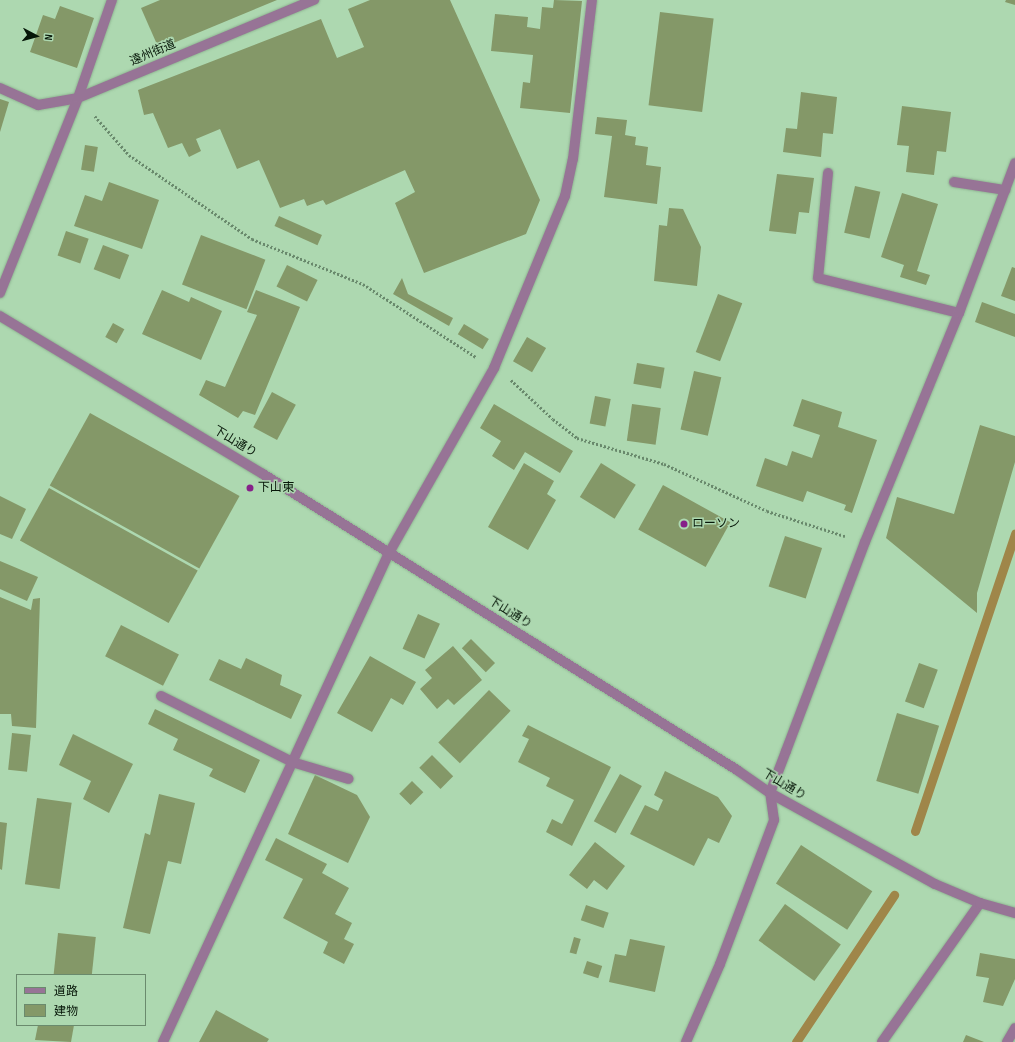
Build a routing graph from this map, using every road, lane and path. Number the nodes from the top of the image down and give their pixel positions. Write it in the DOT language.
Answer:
graph roads {
  1 [pos="112,0"];
  2 [pos="314,0"];
  3 [pos="592,0"];
  4 [pos="0,88"];
  5 [pos="78,98"];
  6 [pos="1015,163"];
  7 [pos="828,173"];
  8 [pos="954,182"];
  9 [pos="1005,190"];
  10 [pos="0,293"];
  11 [pos="959,313"];
  12 [pos="0,316"];
  13 [pos="494,368"];
  14 [pos="866,542"];
  15 [pos="389,553"];
  16 [pos="161,696"];
  17 [pos="292,762"];
  18 [pos="350,780"];
  19 [pos="770,793"];
  20 [pos="980,903"];
  21 [pos="1015,913"];
  22 [pos="1015,1028"];
  23 [pos="162,1042"];
  24 [pos="686,1042"];
  25 [pos="882,1042"];
  26 [pos="1007,1042"];
  1 -- 5 [label="street"];
  2 -- 5 [label="street, 遠州街道"];
  3 -- 13 [label="street"];
  4 -- 5 [label="street, 遠州街道"];
  5 -- 10 [label="street"];
  5 -- 13 [label="path"];
  6 -- 9 [label="street"];
  7 -- 11 [label="street"];
  8 -- 9 [label="street"];
  9 -- 11 [label="street"];
  11 -- 14 [label="street"];
  12 -- 15 [label="street, 下山通り"];
  13 -- 14 [label="path"];
  13 -- 15 [label="street"];
  14 -- 19 [label="street"];
  15 -- 17 [label="street"];
  15 -- 19 [label="street, 下山通り"];
  16 -- 17 [label="street"];
  17 -- 18 [label="street"];
  17 -- 23 [label="street"];
  19 -- 20 [label="street, 下山通り"];
  19 -- 24 [label="street"];
  20 -- 21 [label="street, 下山通り"];
  20 -- 25 [label="street"];
  22 -- 26 [label="street"];
}
